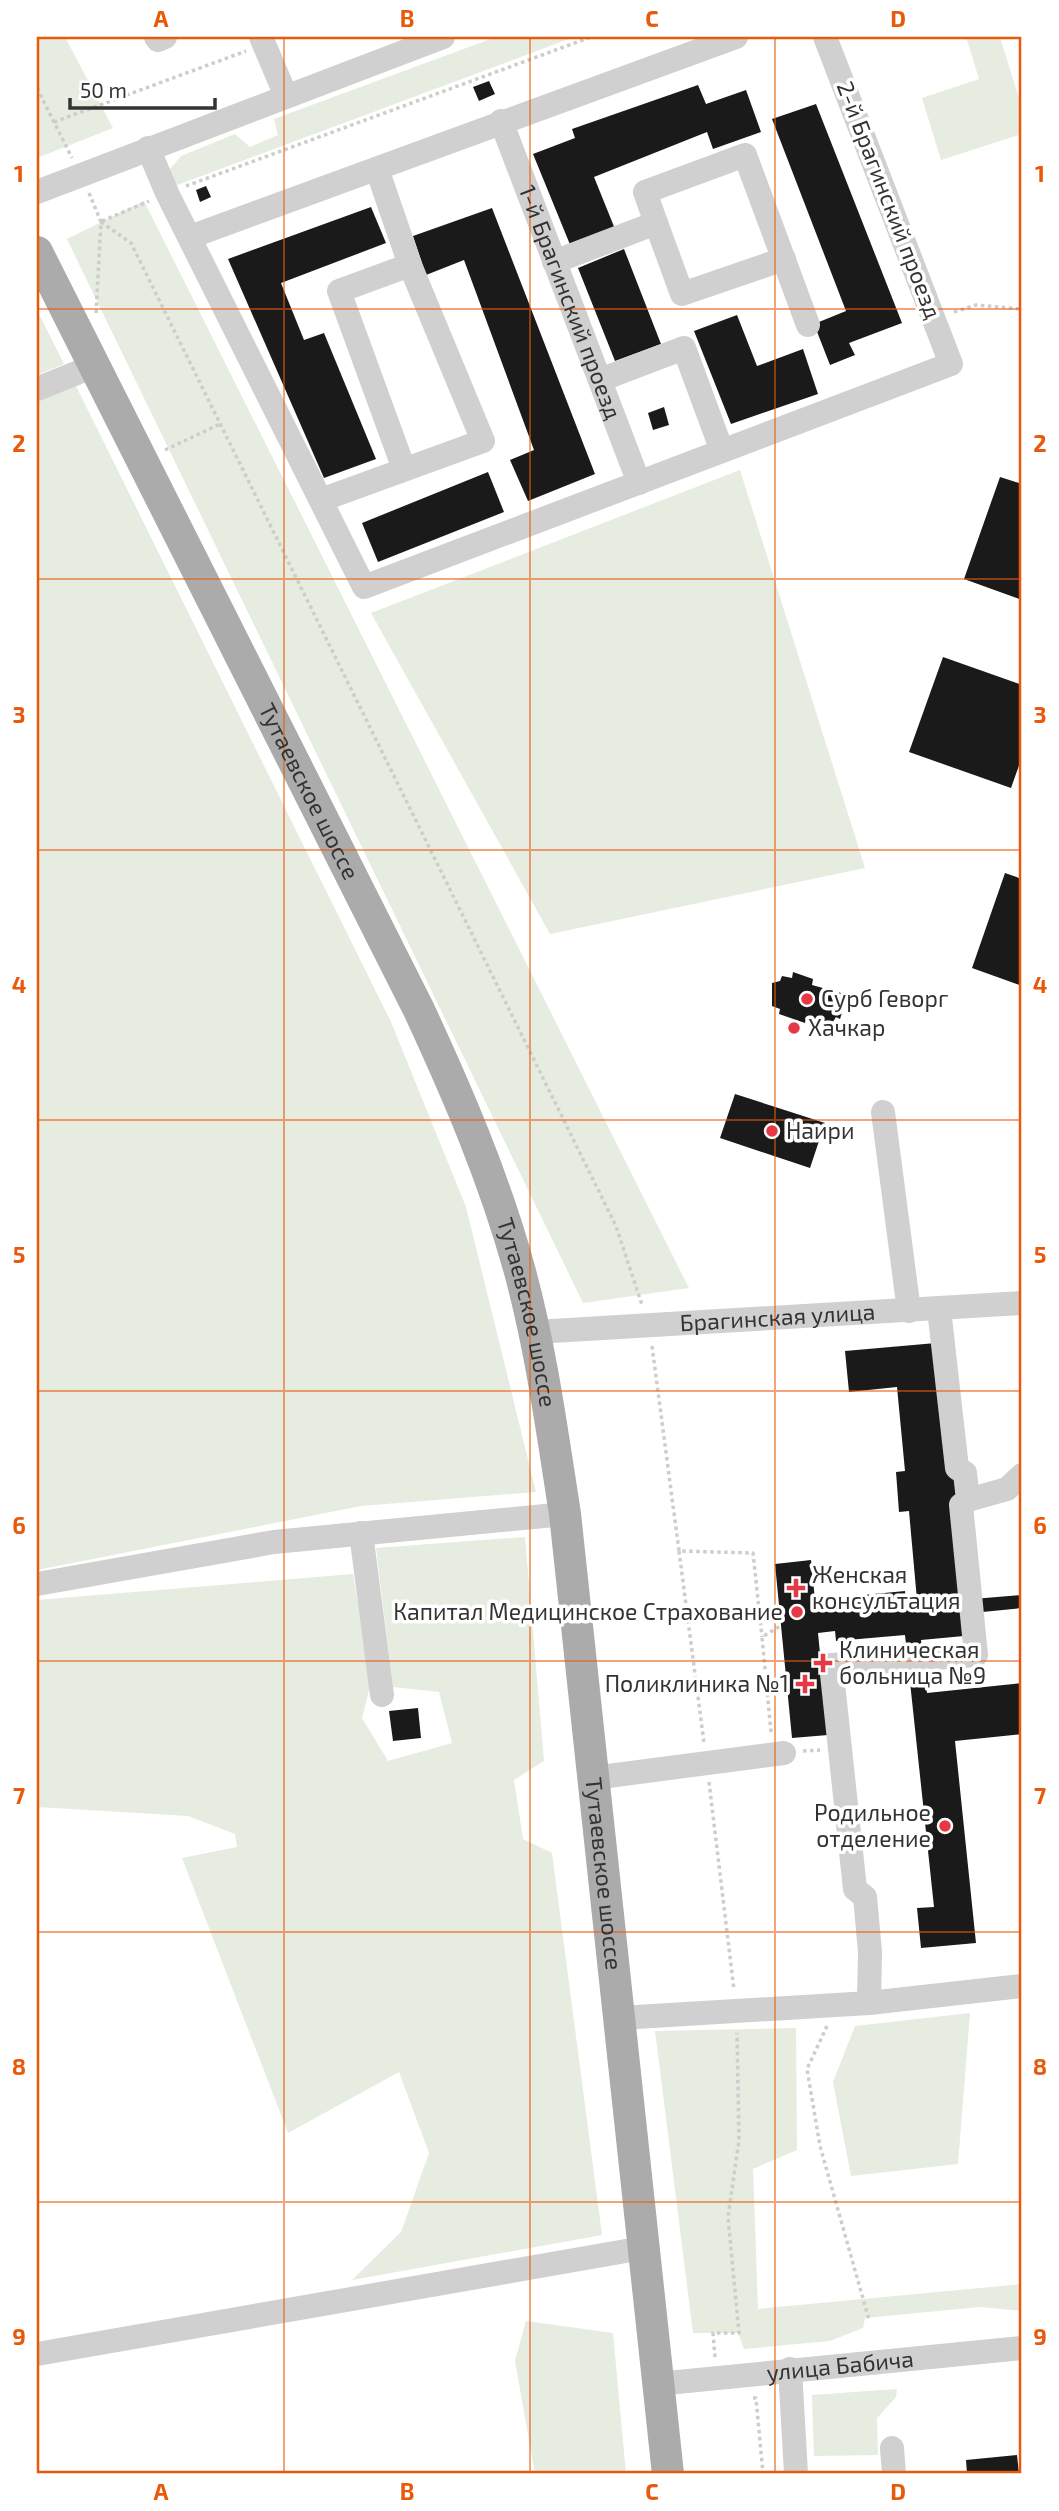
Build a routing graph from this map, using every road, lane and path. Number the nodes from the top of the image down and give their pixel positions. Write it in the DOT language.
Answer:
graph roads {
  1 [pos="156,37"];
  2 [pos="166,37"];
  3 [pos="443,37"];
  4 [pos="591,37"];
  5 [pos="736,37"];
  6 [pos="824,37"];
  7 [pos="263,40"];
  8 [pos="37,88"];
  9 [pos="286,96"];
  10 [pos="501,121"];
  11 [pos="148,148"];
  12 [pos="377,169"];
  13 [pos="37,192"];
  14 [pos="167,193"];
  15 [pos="101,222"];
  16 [pos="656,223"];
  17 [pos="190,237"];
  18 [pos="37,252"];
  19 [pos="783,258"];
  20 [pos="554,262"];
  21 [pos="410,265"];
  22 [pos="1022,309"];
  23 [pos="96,316"];
  24 [pos="936,319"];
  25 [pos="808,325"];
  26 [pos="94,366"];
  27 [pos="600,380"];
  28 [pos="37,389"];
  29 [pos="220,424"];
  30 [pos="722,452"];
  31 [pos="141,460"];
  32 [pos="404,469"];
  33 [pos="639,483"];
  34 [pos="321,500"];
  35 [pos="883,1112"];
  36 [pos="1022,1303"];
  37 [pos="939,1309"];
  38 [pos="909,1311"];
  39 [pos="649,1326"];
  40 [pos="535,1332"];
  41 [pos="1022,1475"];
  42 [pos="968,1500"];
  43 [pos="565,1514"];
  44 [pos="361,1533"];
  45 [pos="679,1551"];
  46 [pos="37,1584"];
  47 [pos="782,1625"];
  48 [pos="762,1637"];
  49 [pos="382,1695"];
  50 [pos="838,1748"];
  51 [pos="778,1754"];
  52 [pos="707,1763"];
  53 [pos="593,1778"];
  54 [pos="1022,1986"];
  55 [pos="869,2003"];
  56 [pos="829,2006"];
  57 [pos="736,2011"];
  58 [pos="621,2018"];
  59 [pos="643,2248"];
  60 [pos="869,2320"];
  61 [pos="1022,2348"];
  62 [pos="37,2354"];
  63 [pos="790,2369"];
  64 [pos="717,2377"];
  65 [pos="657,2384"];
  66 [pos="743,2398"];
  67 [pos="892,2448"];
  68 [pos="668,2474"];
  69 [pos="763,2474"];
  70 [pos="796,2474"];
  71 [pos="894,2474"];
  1 -- 2 [label="street"];
  3 -- 9 [label="street"];
  4 -- 14 [label="path"];
  5 -- 10 [label="street"];
  6 -- 24 [label="street, 2-й Брагинский проезд"];
  7 -- 8 [label="path"];
  7 -- 9 [label="street"];
  9 -- 11 [label="street"];
  10 -- 12 [label="street"];
  10 -- 20 [label="street, 1-й Брагинский проезд"];
  11 -- 13 [label="street"];
  11 -- 14 [label="street"];
  12 -- 17 [label="street"];
  12 -- 21 [label="street"];
  14 -- 15 [label="path"];
  14 -- 17 [label="street"];
  15 -- 23 [label="path"];
  15 -- 29 [label="path"];
  16 -- 19 [label="street"];
  16 -- 19 [label="street"];
  16 -- 20 [label="street"];
  17 -- 34 [label="street"];
  18 -- 26 [label="main road, Тутаевское шоссе"];
  19 -- 25 [label="street"];
  20 -- 27 [label="street, 1-й Брагинский проезд"];
  21 -- 32 [label="street"];
  21 -- 32 [label="street"];
  22 -- 24 [label="path"];
  24 -- 30 [label="street, 2-й Брагинский проезд"];
  26 -- 28 [label="street"];
  26 -- 31 [label="main road, Тутаевское шоссе"];
  27 -- 30 [label="street"];
  27 -- 33 [label="street, 1-й Брагинский проезд"];
  29 -- 31 [label="path"];
  29 -- 39 [label="path"];
  30 -- 33 [label="street"];
  31 -- 40 [label="main road, Тутаевское шоссе"];
  32 -- 34 [label="street"];
  33 -- 34 [label="street"];
  35 -- 38 [label="street"];
  36 -- 37 [label="street, Брагинская улица"];
  37 -- 38 [label="street, Брагинская улица"];
  37 -- 42 [label="street"];
  38 -- 39 [label="street, Брагинская улица"];
  39 -- 40 [label="street, Брагинская улица"];
  39 -- 45 [label="path"];
  40 -- 43 [label="main road, Тутаевское шоссе"];
  41 -- 42 [label="street"];
  42 -- 50 [label="street"];
  43 -- 44 [label="street"];
  43 -- 53 [label="main road, Тутаевское шоссе"];
  44 -- 46 [label="street"];
  44 -- 49 [label="street"];
  45 -- 48 [label="path"];
  45 -- 52 [label="path"];
  47 -- 48 [label="path"];
  48 -- 51 [label="path"];
  50 -- 51 [label="path"];
  50 -- 55 [label="street"];
  51 -- 52 [label="street"];
  52 -- 53 [label="street"];
  52 -- 57 [label="path"];
  53 -- 58 [label="main road, Тутаевское шоссе"];
  54 -- 55 [label="street"];
  55 -- 56 [label="street"];
  56 -- 57 [label="street"];
  56 -- 60 [label="path"];
  57 -- 58 [label="street"];
  57 -- 64 [label="path"];
  58 -- 59 [label="main road, Тутаевское шоссе"];
  59 -- 62 [label="street"];
  59 -- 65 [label="main road, Тутаевское шоссе"];
  61 -- 63 [label="street, улица Бабича"];
  63 -- 64 [label="street, улица Бабича"];
  63 -- 70 [label="street"];
  64 -- 65 [label="street, улица Бабича"];
  65 -- 68 [label="main road, Тутаевское шоссе"];
  66 -- 69 [label="path"];
  67 -- 71 [label="street"];
}
